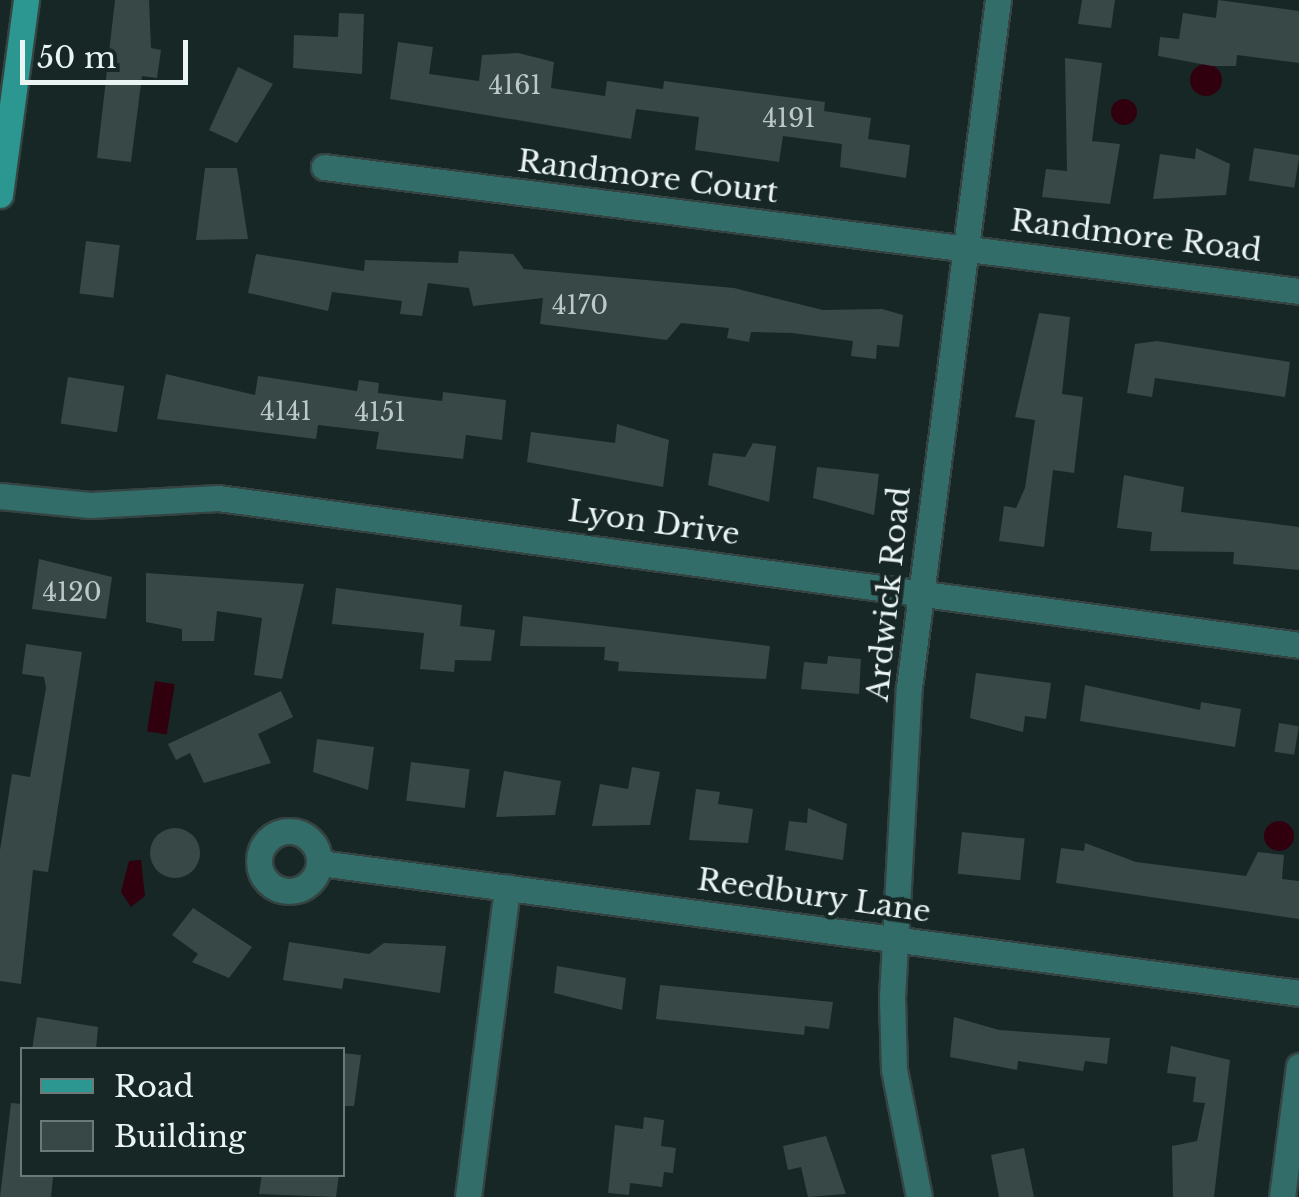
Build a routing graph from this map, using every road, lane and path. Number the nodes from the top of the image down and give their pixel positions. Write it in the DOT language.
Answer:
graph roads {
  1 [pos="26,0"];
  2 [pos="998,0"];
  3 [pos="2,157"];
  4 [pos="324,168"];
  5 [pos="0,195"];
  6 [pos="964,248"];
  7 [pos="1299,291"];
  8 [pos="0,496"];
  9 [pos="920,591"];
  10 [pos="1299,645"];
  11 [pos="320,863"];
  12 [pos="508,886"];
  13 [pos="896,940"];
  14 [pos="1299,993"];
  15 [pos="1299,1066"];
  16 [pos="468,1197"];
  17 [pos="919,1197"];
  18 [pos="1282,1197"];
  1 -- 3 [label="main road"];
  2 -- 6 [label="street, Ardwick Road"];
  3 -- 5 [label="main road"];
  4 -- 6 [label="street, Randmore Court"];
  6 -- 7 [label="street, Randmore Road"];
  6 -- 9 [label="street, Ardwick Road"];
  8 -- 9 [label="street, Lyon Drive"];
  9 -- 10 [label="street, Lyon Drive"];
  9 -- 13 [label="street, Ardwick Road"];
  11 -- 12 [label="street, Reedbury Lane"];
  12 -- 13 [label="street, Reedbury Lane"];
  12 -- 16 [label="street"];
  13 -- 14 [label="street, Reedbury Lane"];
  13 -- 17 [label="street, Ardwick Road"];
  15 -- 18 [label="street"];
}
